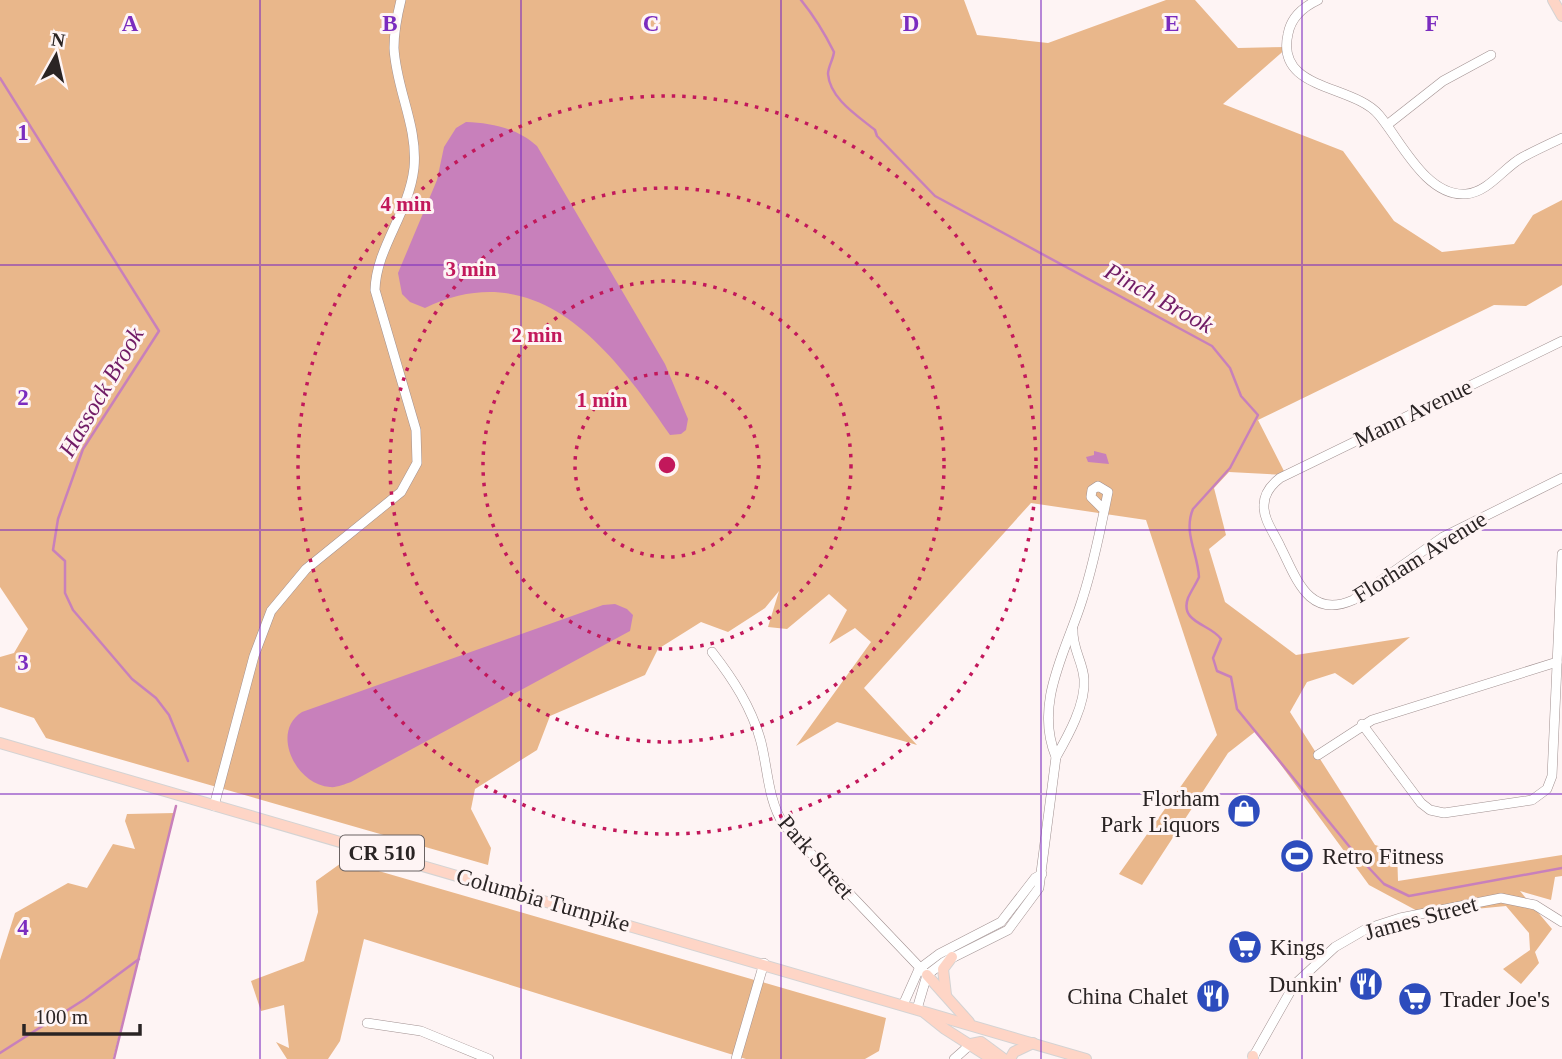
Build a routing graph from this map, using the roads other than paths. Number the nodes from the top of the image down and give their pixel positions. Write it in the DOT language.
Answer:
graph roads {
  1 [pos="401,0"];
  2 [pos="1318,0"];
  3 [pos="1553,0"];
  4 [pos="1562,16"];
  5 [pos="1491,55"];
  6 [pos="1387,125"];
  7 [pos="1562,138"];
  8 [pos="1562,341"];
  9 [pos="1562,478"];
  10 [pos="1268,490"];
  11 [pos="1102,508"];
  12 [pos="1562,554"];
  13 [pos="1073,630"];
  14 [pos="712,652"];
  15 [pos="1557,662"];
  16 [pos="1362,724"];
  17 [pos="0,743"];
  18 [pos="1318,755"];
  19 [pos="1056,757"];
  20 [pos="214,806"];
  21 [pos="1042,874"];
  22 [pos="1562,922"];
  23 [pos="952,957"];
  24 [pos="764,963"];
  25 [pos="923,972"];
  26 [pos="946,998"];
  27 [pos="903,1005"];
  28 [pos="920,1010"];
  29 [pos="367,1023"];
  30 [pos="971,1024"];
  31 [pos="1032,1043"];
  32 [pos="971,1044"];
  33 [pos="466,1055"];
  34 [pos="1253,1058"];
  35 [pos="489,1059"];
  36 [pos="736,1059"];
  37 [pos="954,1059"];
  38 [pos="992,1059"];
  39 [pos="1004,1059"];
  40 [pos="1010,1059"];
  41 [pos="1086,1059"];
  1 -- 20 [label="street"];
  2 -- 6 [label="street"];
  3 -- 4 [label="main road"];
  5 -- 6 [label="street"];
  6 -- 7 [label="street"];
  8 -- 10 [label="street, Mann Avenue"];
  9 -- 10 [label="street, Florham Avenue"];
  11 -- 13 [label="street"];
  12 -- 15 [label="street"];
  13 -- 19 [label="street"];
  13 -- 19 [label="street"];
  14 -- 25 [label="street, Park Street"];
  15 -- 16 [label="street"];
  15 -- 16 [label="street"];
  16 -- 18 [label="street"];
  17 -- 20 [label="main road, Columbia Turnpike / CR 510"];
  19 -- 21 [label="street"];
  20 -- 24 [label="main road, Columbia Turnpike / CR 510"];
  21 -- 23 [label="street"];
  21 -- 25 [label="street"];
  22 -- 34 [label="street, James Street"];
  23 -- 25 [label="street"];
  23 -- 26 [label="main road"];
  24 -- 27 [label="main road, Columbia Turnpike / CR 510"];
  24 -- 36 [label="street"];
  25 -- 26 [label="main road"];
  25 -- 27 [label="street"];
  25 -- 28 [label="street"];
  26 -- 30 [label="main road"];
  27 -- 28 [label="main road, Columbia Turnpike / CR 510"];
  28 -- 30 [label="main road, Columbia Turnpike / CR 510"];
  28 -- 32 [label="main road"];
  29 -- 33 [label="street"];
  30 -- 31 [label="main road, Columbia Turnpike / CR 510"];
  31 -- 40 [label="main road"];
  31 -- 41 [label="main road, Columbia Turnpike / CR 510"];
  32 -- 37 [label="street"];
  32 -- 38 [label="main road"];
  32 -- 39 [label="main road"];
  33 -- 35 [label="street"];
}
